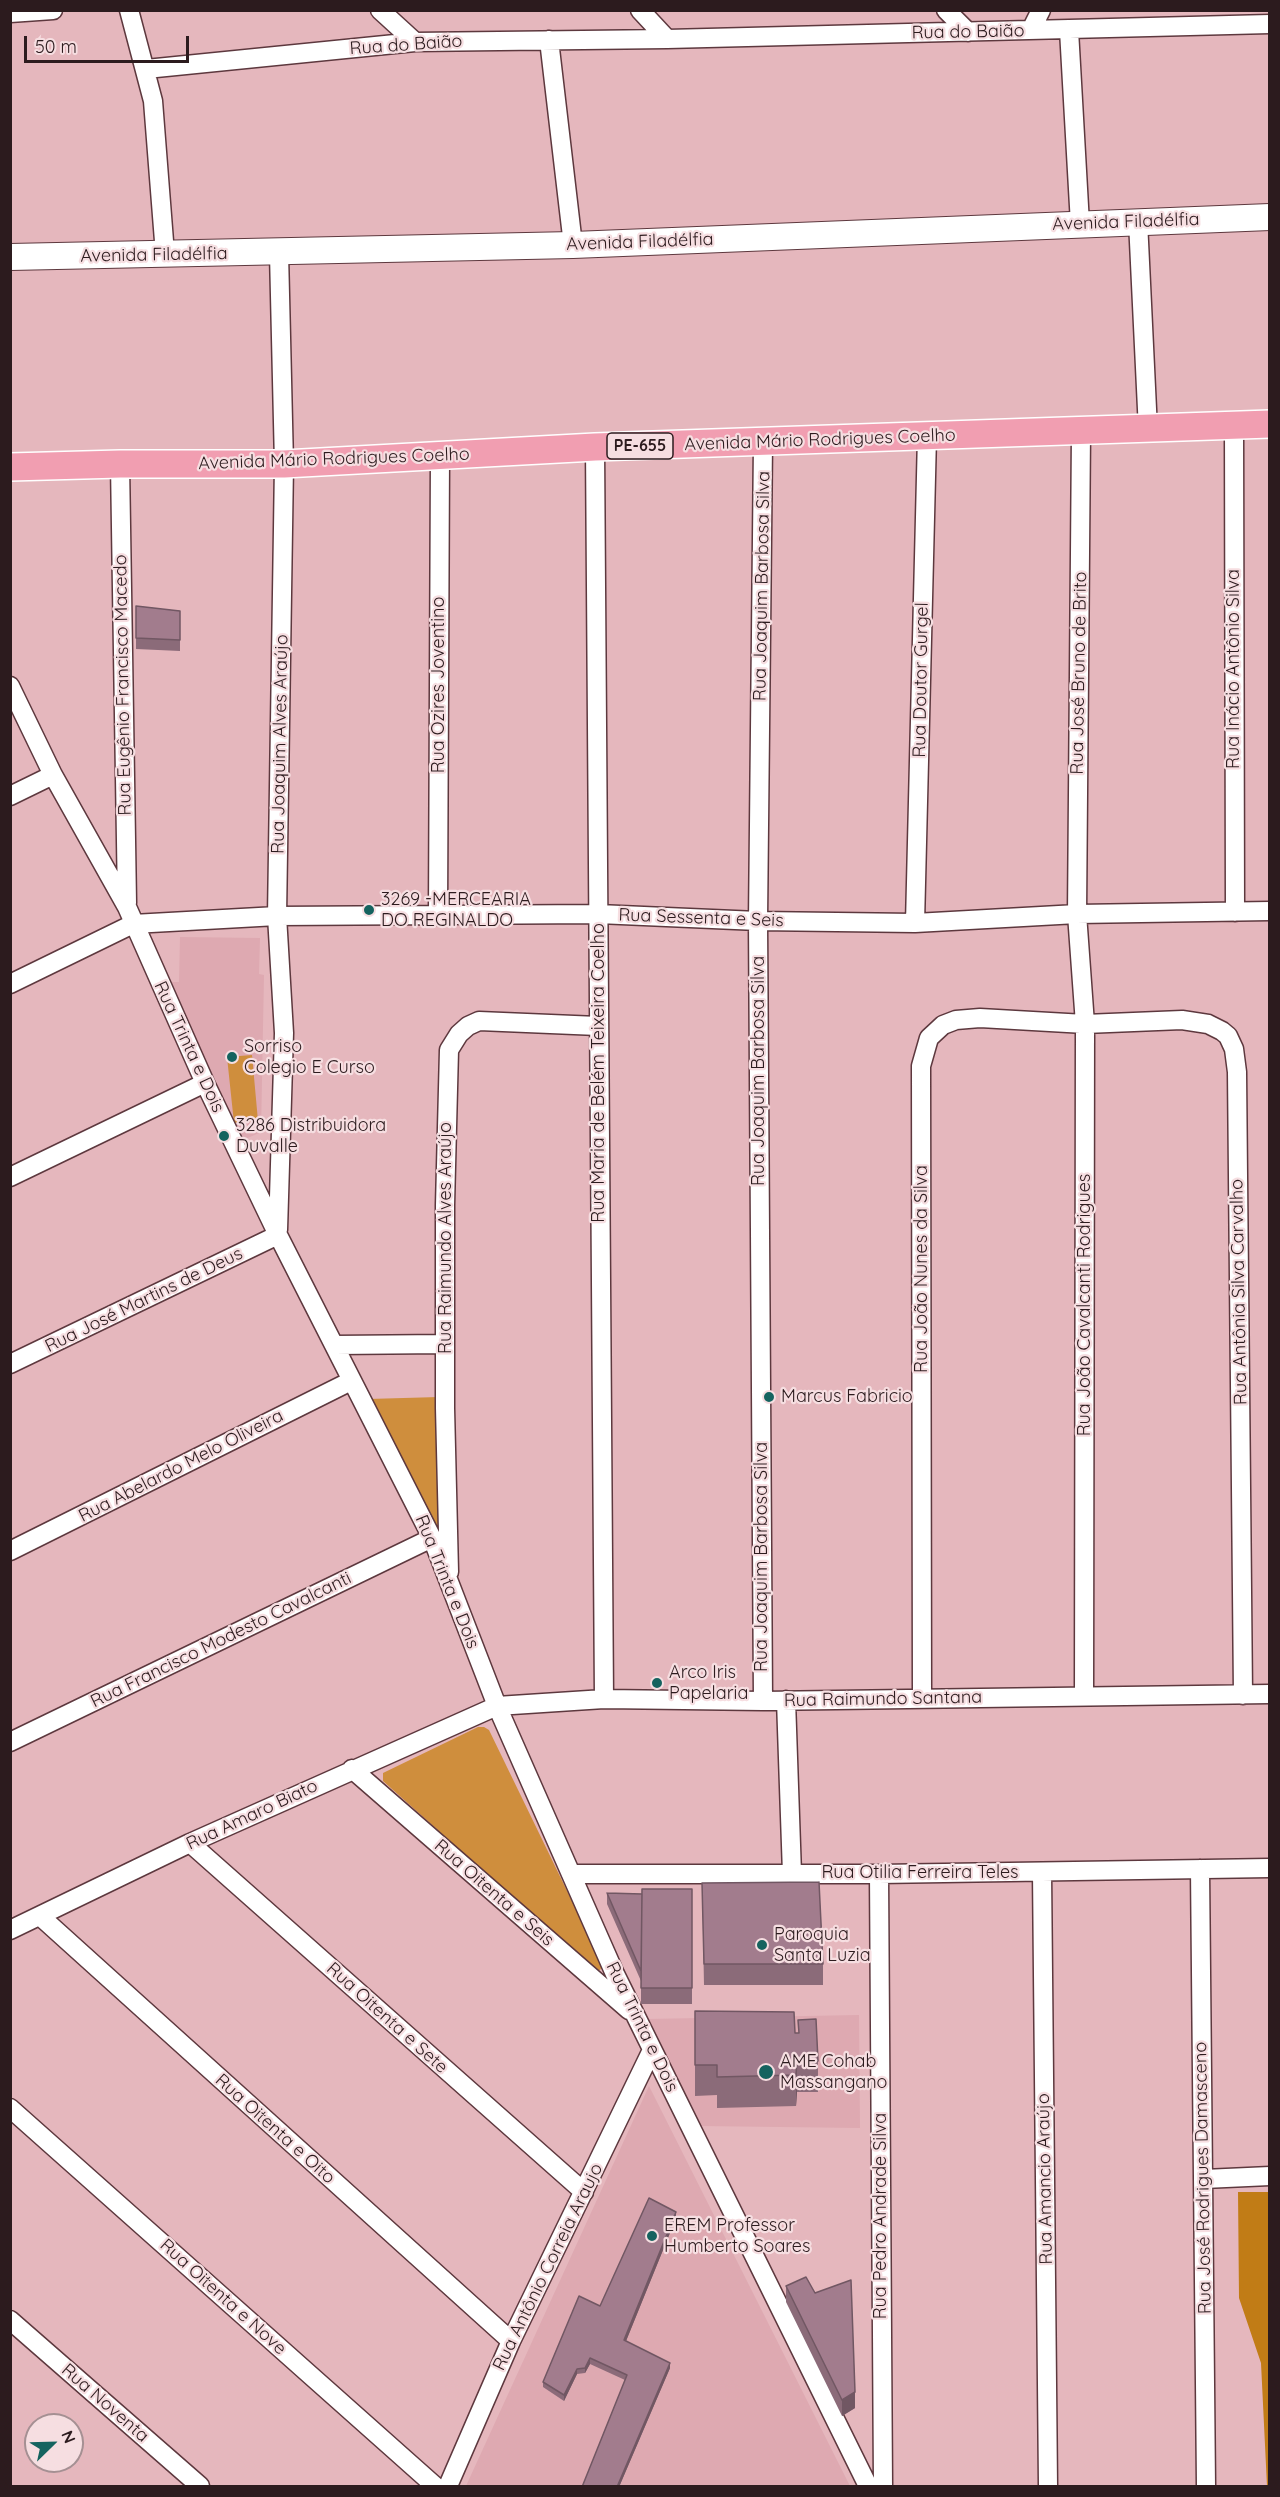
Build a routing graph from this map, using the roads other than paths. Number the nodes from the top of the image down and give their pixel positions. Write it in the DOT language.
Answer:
graph roads {
  1 [pos="53,10"];
  2 [pos="129,10"];
  3 [pos="380,10"];
  4 [pos="640,10"];
  5 [pos="946,10"];
  6 [pos="1041,10"];
  7 [pos="1260,10"];
  8 [pos="10,13"];
  9 [pos="1269,22"];
  10 [pos="1031,30"];
  11 [pos="1069,30"];
  12 [pos="968,32"];
  13 [pos="668,39"];
  14 [pos="549,40"];
  15 [pos="415,42"];
  16 [pos="146,69"];
  17 [pos="1269,217"];
  18 [pos="1138,221"];
  19 [pos="1080,224"];
  20 [pos="573,245"];
  21 [pos="279,253"];
  22 [pos="165,254"];
  23 [pos="10,257"];
  24 [pos="1269,424"];
  25 [pos="1234,426"];
  26 [pos="1148,430"];
  27 [pos="1081,432"];
  28 [pos="927,436"];
  29 [pos="763,442"];
  30 [pos="595,447"];
  31 [pos="440,455"];
  32 [pos="120,464"];
  33 [pos="284,464"];
  34 [pos="10,467"];
  35 [pos="10,686"];
  36 [pos="53,775"];
  37 [pos="10,796"];
  38 [pos="127,907"];
  39 [pos="1269,911"];
  40 [pos="1235,912"];
  41 [pos="598,914"];
  42 [pos="1077,914"];
  43 [pos="277,916"];
  44 [pos="438,916"];
  45 [pos="758,921"];
  46 [pos="915,923"];
  47 [pos="133,924"];
  48 [pos="10,984"];
  49 [pos="1085,1024"];
  50 [pos="598,1026"];
  51 [pos="205,1083"];
  52 [pos="10,1177"];
  53 [pos="278,1235"];
  54 [pos="445,1344"];
  55 [pos="335,1345"];
  56 [pos="10,1364"];
  57 [pos="351,1381"];
  58 [pos="432,1538"];
  59 [pos="10,1551"];
  60 [pos="450,1588"];
  61 [pos="1269,1694"];
  62 [pos="1243,1695"];
  63 [pos="1084,1696"];
  64 [pos="604,1699"];
  65 [pos="786,1700"];
  66 [pos="922,1700"];
  67 [pos="763,1701"];
  68 [pos="497,1706"];
  69 [pos="10,1742"];
  70 [pos="352,1769"];
  71 [pos="190,1843"];
  72 [pos="1269,1868"];
  73 [pos="1200,1869"];
  74 [pos="1042,1872"];
  75 [pos="571,1874"];
  76 [pos="792,1874"];
  77 [pos="879,1874"];
  78 [pos="40,1917"];
  79 [pos="10,1930"];
  80 [pos="636,2016"];
  81 [pos="652,2050"];
  82 [pos="10,2108"];
  83 [pos="1269,2176"];
  84 [pos="1204,2179"];
  85 [pos="584,2192"];
  86 [pos="10,2320"];
  87 [pos="511,2341"];
  88 [pos="200,2487"];
  89 [pos="435,2487"];
  90 [pos="448,2487"];
  91 [pos="868,2487"];
  92 [pos="883,2487"];
  93 [pos="1048,2487"];
  94 [pos="1206,2487"];
  1 -- 8 [label="street"];
  2 -- 16 [label="street"];
  3 -- 15 [label="street"];
  4 -- 13 [label="street"];
  5 -- 12 [label="street"];
  6 -- 10 [label="street"];
  7 -- 9 [label="street"];
  9 -- 11 [label="street, Rua do Baião"];
  10 -- 11 [label="street, Rua do Baião"];
  10 -- 12 [label="street, Rua do Baião"];
  11 -- 19 [label="street"];
  12 -- 13 [label="street, Rua do Baião"];
  13 -- 14 [label="street, Rua do Baião"];
  14 -- 15 [label="street, Rua do Baião"];
  14 -- 20 [label="street"];
  15 -- 16 [label="street, Rua do Baião"];
  16 -- 22 [label="street"];
  17 -- 18 [label="street, Avenida Filadélfia"];
  18 -- 19 [label="street, Avenida Filadélfia"];
  18 -- 26 [label="street"];
  19 -- 20 [label="street, Avenida Filadélfia"];
  20 -- 21 [label="street, Avenida Filadélfia"];
  21 -- 22 [label="street, Avenida Filadélfia"];
  21 -- 33 [label="street, Rua Joaquim Alves Araújo"];
  22 -- 23 [label="street, Avenida Filadélfia"];
  24 -- 25 [label="main road, Avenida Mário Rodrigues Coelho / PE-655"];
  25 -- 26 [label="main road, Avenida Mário Rodrigues Coelho / PE-655"];
  25 -- 40 [label="street, Rua Inácio Antônio Silva"];
  26 -- 27 [label="main road, Avenida Mário Rodrigues Coelho / PE-655"];
  27 -- 28 [label="main road, Avenida Mário Rodrigues Coelho / PE-655"];
  27 -- 42 [label="street, Rua José Bruno de Brito"];
  28 -- 29 [label="main road, Avenida Mário Rodrigues Coelho / PE-655"];
  28 -- 46 [label="street, Rua Doutor Gurgel"];
  29 -- 30 [label="main road, Avenida Mário Rodrigues Coelho / PE-655"];
  29 -- 45 [label="street, Rua Joaquim Barbosa Silva"];
  30 -- 31 [label="main road, Avenida Mário Rodrigues Coelho / PE-655"];
  30 -- 41 [label="street, Rua Maria de Belém Teixeira Coelho"];
  31 -- 33 [label="main road, Avenida Mário Rodrigues Coelho / PE-655"];
  31 -- 44 [label="street, Rua Ozires Joventino"];
  32 -- 33 [label="main road, Avenida Mário Rodrigues Coelho / PE-655"];
  32 -- 34 [label="main road, Avenida Mário Rodrigues Coelho / PE-655"];
  32 -- 38 [label="street, Rua Eugênio Francisco Macedo"];
  33 -- 43 [label="street, Rua Joaquim Alves Araújo"];
  35 -- 36 [label="street, Rua Trinta e Dois"];
  36 -- 37 [label="street"];
  36 -- 38 [label="street, Rua Trinta e Dois"];
  38 -- 47 [label="street, Rua Trinta e Dois"];
  39 -- 40 [label="street, Rua Sessenta e Seis"];
  40 -- 42 [label="street, Rua Sessenta e Seis"];
  41 -- 44 [label="street, Rua Sessenta e Seis"];
  41 -- 45 [label="street, Rua Sessenta e Seis"];
  41 -- 50 [label="street, Rua Maria de Belém Teixeira Coelho"];
  42 -- 46 [label="street, Rua Sessenta e Seis"];
  42 -- 49 [label="street, Rua João Cavalcanti Rodrigues"];
  43 -- 44 [label="street, Rua Sessenta e Seis"];
  43 -- 47 [label="street, Rua Sessenta e Seis"];
  43 -- 53 [label="street, Rua Joaquim Alves Araújo"];
  45 -- 46 [label="street, Rua Sessenta e Seis"];
  45 -- 67 [label="street, Rua Joaquim Barbosa Silva"];
  47 -- 48 [label="street"];
  47 -- 51 [label="street, Rua Trinta e Dois"];
  49 -- 62 [label="street, Rua Antônia Silva Carvalho"];
  49 -- 63 [label="street, Rua João Cavalcanti Rodrigues"];
  49 -- 66 [label="street, Rua João Nunes da Silva"];
  50 -- 54 [label="street, Rua Raimundo Alves Araújo"];
  50 -- 64 [label="street, Rua Maria de Belém Teixeira Coelho"];
  51 -- 52 [label="street"];
  51 -- 53 [label="street, Rua Trinta e Dois"];
  53 -- 55 [label="street, Rua Trinta e Dois"];
  53 -- 56 [label="street, Rua José Martins de Deus"];
  54 -- 55 [label="street"];
  54 -- 60 [label="street, Rua Raimundo Alves Araújo"];
  55 -- 57 [label="street, Rua Trinta e Dois"];
  57 -- 58 [label="street, Rua Trinta e Dois"];
  57 -- 59 [label="street, Rua Abelardo Melo Oliveira"];
  58 -- 60 [label="street, Rua Trinta e Dois"];
  58 -- 69 [label="street, Rua Francisco Modesto Cavalcanti"];
  60 -- 68 [label="street, Rua Trinta e Dois"];
  61 -- 62 [label="street, Rua Raimundo Santana"];
  62 -- 63 [label="street, Rua Raimundo Santana"];
  63 -- 66 [label="street, Rua Raimundo Santana"];
  64 -- 67 [label="street, Rua Raimundo Santana"];
  64 -- 68 [label="street, Rua Raimundo Santana"];
  65 -- 66 [label="street, Rua Raimundo Santana"];
  65 -- 67 [label="street, Rua Raimundo Santana"];
  65 -- 76 [label="street"];
  68 -- 70 [label="street, Rua Amaro Biato"];
  68 -- 75 [label="street, Rua Trinta e Dois"];
  70 -- 71 [label="street, Rua Amaro Biato"];
  70 -- 80 [label="street, Rua Oitenta e Seis"];
  71 -- 78 [label="street, Rua Amaro Biato"];
  71 -- 85 [label="street, Rua Oitenta e Sete"];
  72 -- 73 [label="street, Rua Otilia Ferreira Teles"];
  73 -- 74 [label="street, Rua Otilia Ferreira Teles"];
  73 -- 84 [label="street, Rua José Rodrigues Damasceno"];
  74 -- 77 [label="street, Rua Otilia Ferreira Teles"];
  74 -- 93 [label="street, Rua Amancio Araújo"];
  75 -- 76 [label="street, Rua Otilia Ferreira Teles"];
  75 -- 80 [label="street, Rua Trinta e Dois"];
  76 -- 77 [label="street, Rua Otilia Ferreira Teles"];
  77 -- 92 [label="street, Rua Pedro Andrade Silva"];
  78 -- 79 [label="street, Rua Amaro Biato"];
  78 -- 87 [label="street, Rua Oitenta e Oito"];
  80 -- 81 [label="street, Rua Trinta e Dois"];
  81 -- 85 [label="street, Rua Antônio Correia Araujo"];
  81 -- 91 [label="street, Rua Trinta e Dois"];
  82 -- 89 [label="street, Rua Oitenta e Nove"];
  83 -- 84 [label="street"];
  84 -- 94 [label="street, Rua José Rodrigues Damasceno"];
  85 -- 87 [label="street, Rua Antônio Correia Araujo"];
  86 -- 88 [label="street, Rua Noventa"];
  87 -- 90 [label="street, Rua Antônio Correia Araujo"];
}
